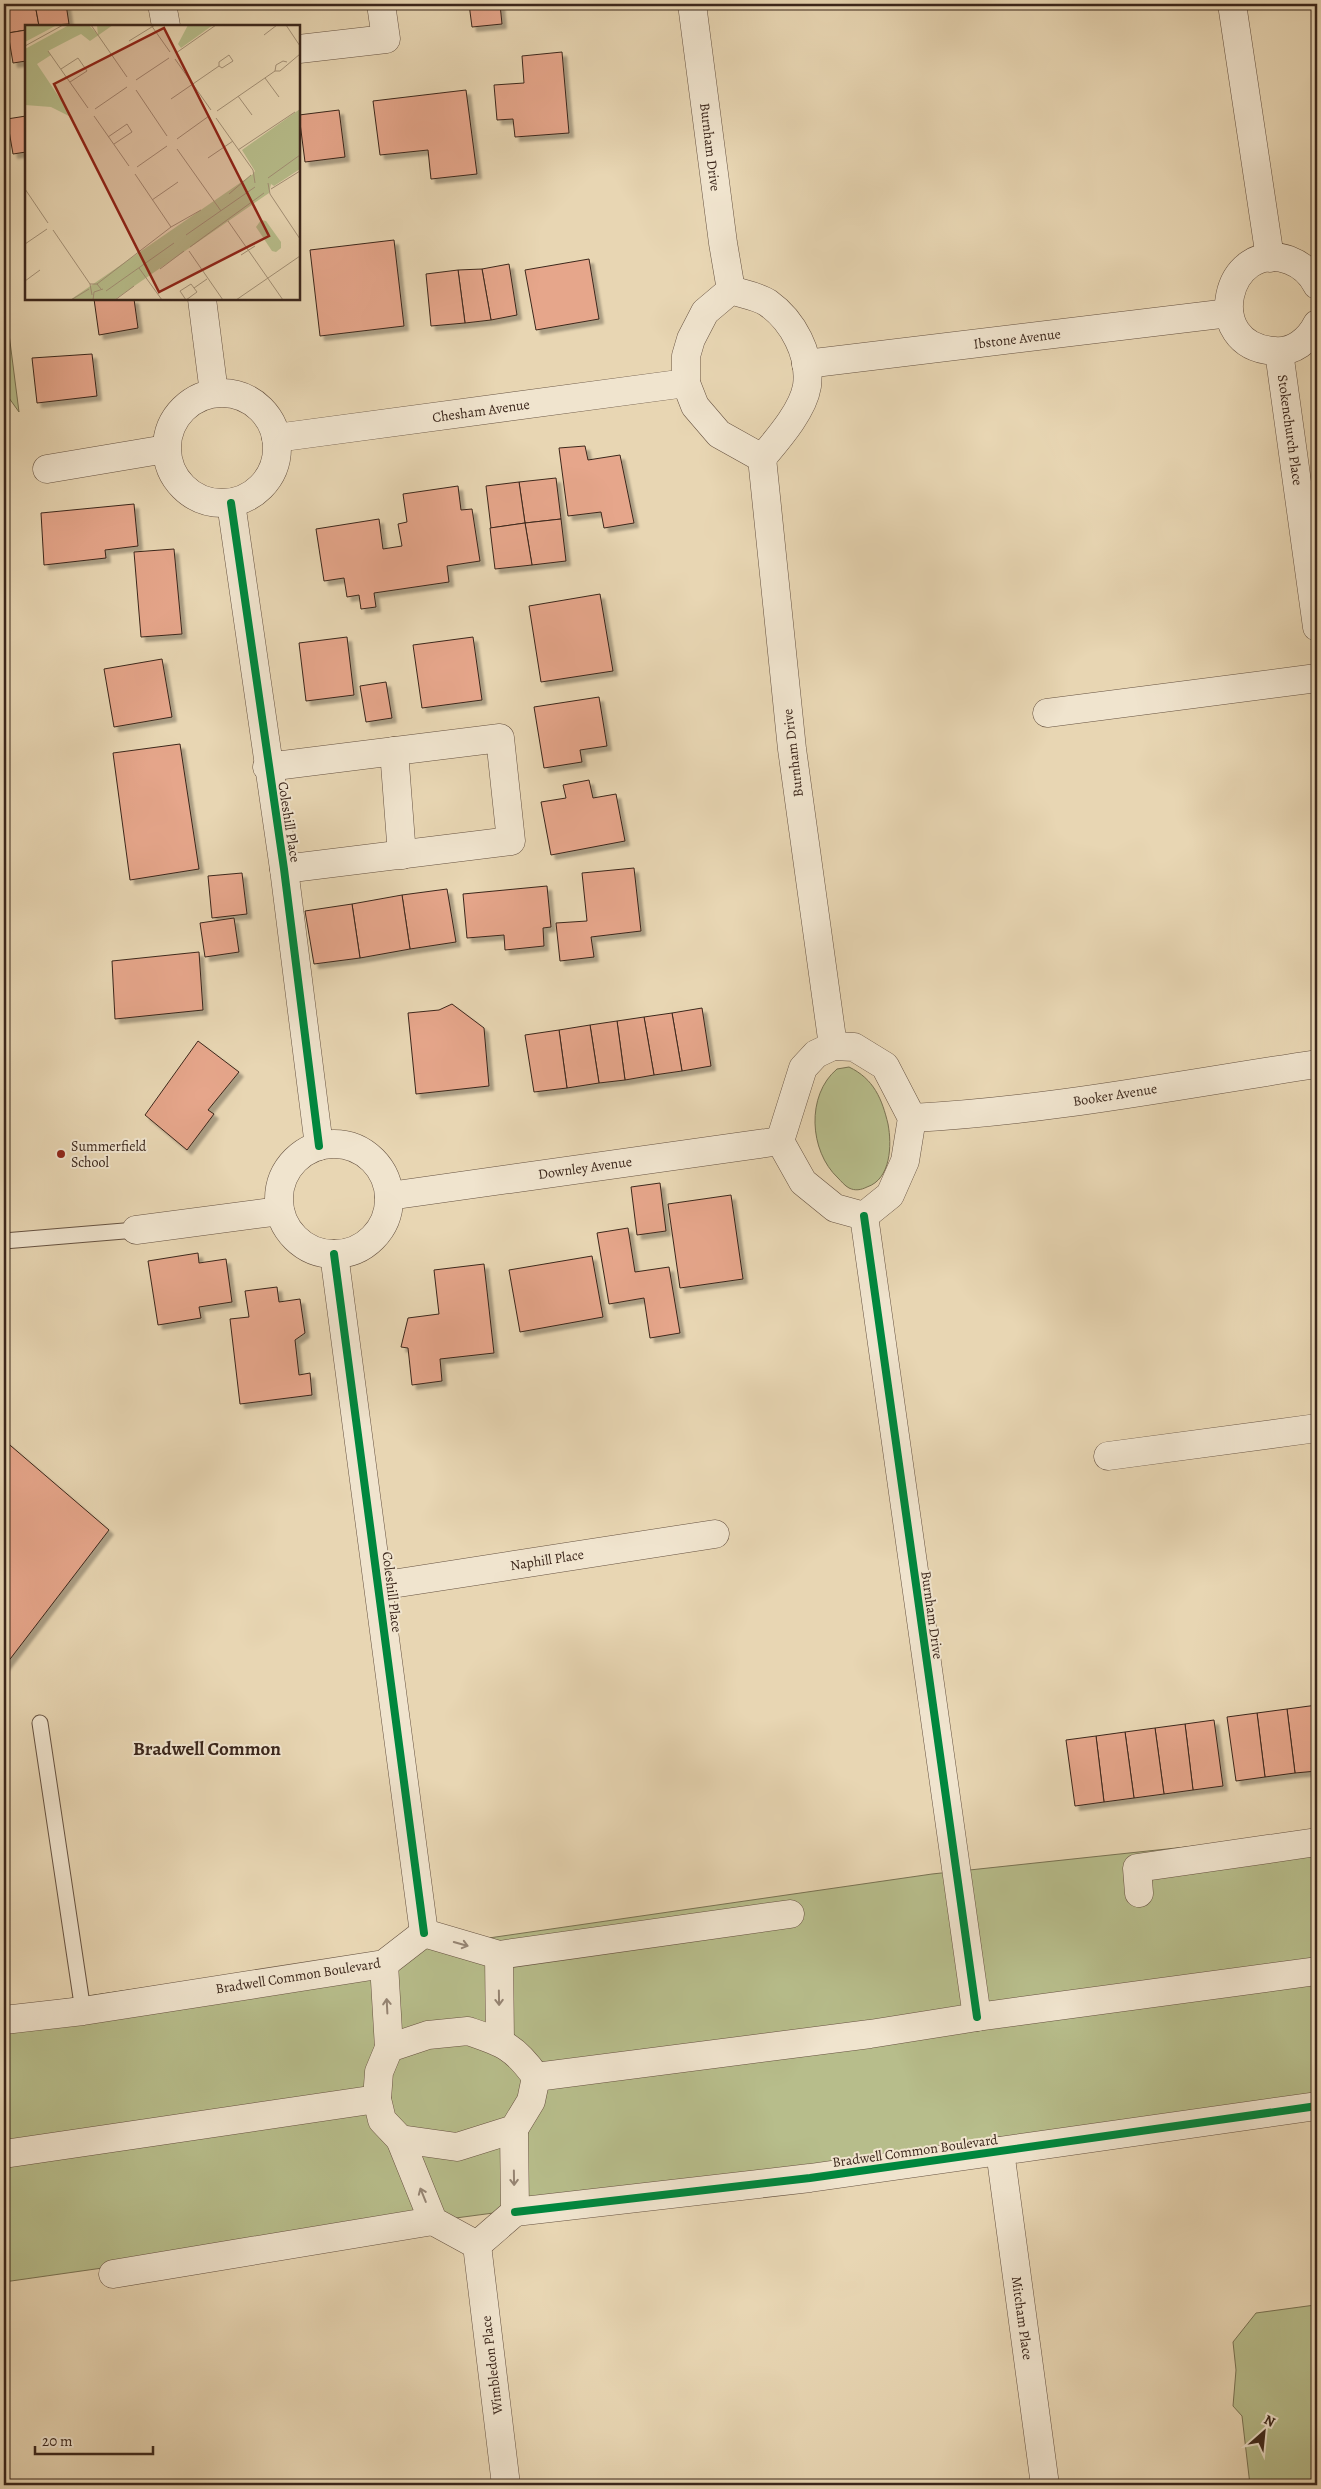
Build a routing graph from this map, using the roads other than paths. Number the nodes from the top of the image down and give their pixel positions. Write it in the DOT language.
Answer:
graph roads {
  1 [pos="162,4"];
  2 [pos="381,4"];
  3 [pos="692,4"];
  4 [pos="1232,4"];
  5 [pos="166,25"];
  6 [pos="300,49"];
  7 [pos="1270,258"];
  8 [pos="1317,285"];
  9 [pos="731,290"];
  10 [pos="202,300"];
  11 [pos="1229,314"];
  12 [pos="1317,324"];
  13 [pos="1279,352"];
  14 [pos="806,364"];
  15 [pos="686,383"];
  16 [pos="214,393"];
  17 [pos="276,438"];
  18 [pos="166,449"];
  19 [pos="762,458"];
  20 [pos="47,469"];
  21 [pos="231,503"];
  22 [pos="1317,627"];
  23 [pos="1317,678"];
  24 [pos="1047,713"];
  25 [pos="394,751"];
  26 [pos="267,767"];
  27 [pos="402,854"];
  28 [pos="284,869"];
  29 [pos="833,1046"];
  30 [pos="1317,1064"];
  31 [pos="912,1118"];
  32 [pos="780,1141"];
  33 [pos="319,1146"];
  34 [pos="389,1196"];
  35 [pos="280,1211"];
  36 [pos="864,1216"];
  37 [pos="136,1230"];
  38 [pos="4,1242"];
  39 [pos="334,1254"];
  40 [pos="1317,1428"];
  41 [pos="1108,1456"];
  42 [pos="715,1534"];
  43 [pos="378,1586"];
  44 [pos="40,1723"];
  45 [pos="1317,1842"];
  46 [pos="1139,1893"];
  47 [pos="790,1914"];
  48 [pos="424,1933"];
  49 [pos="499,1955"];
  50 [pos="384,1964"];
  51 [pos="1317,1971"];
  52 [pos="83,2011"];
  53 [pos="977,2017"];
  54 [pos="4,2020"];
  55 [pos="500,2042"];
  56 [pos="389,2048"];
  57 [pos="536,2077"];
  58 [pos="377,2099"];
  59 [pos="1317,2106"];
  60 [pos="514,2129"];
  61 [pos="400,2138"];
  62 [pos="1000,2151"];
  63 [pos="4,2154"];
  64 [pos="515,2212"];
  65 [pos="433,2221"];
  66 [pos="477,2245"];
  67 [pos="113,2274"];
  68 [pos="506,2485"];
  69 [pos="1045,2485"];
  1 -- 5 [label="street"];
  2 -- 6 [label="street"];
  3 -- 9 [label="street, Burnham Drive"];
  4 -- 7 [label="street"];
  7 -- 8 [label="street"];
  7 -- 11 [label="street"];
  9 -- 14 [label="street"];
  9 -- 15 [label="street"];
  10 -- 16 [label="street"];
  11 -- 13 [label="street"];
  11 -- 14 [label="street, Ibstone Avenue"];
  12 -- 13 [label="street"];
  13 -- 22 [label="street, Stokenchurch Place"];
  14 -- 19 [label="street"];
  15 -- 17 [label="street, Chesham Avenue"];
  15 -- 19 [label="street"];
  16 -- 17 [label="street"];
  16 -- 18 [label="street"];
  17 -- 21 [label="street"];
  18 -- 20 [label="street"];
  18 -- 21 [label="street"];
  19 -- 29 [label="street, Burnham Drive"];
  21 -- 26 [label="street, Coleshill Place"];
  23 -- 24 [label="street"];
  25 -- 26 [label="street, Coleshill Place"];
  25 -- 27 [label="street"];
  25 -- 27 [label="street, Coleshill Place"];
  26 -- 28 [label="street, Coleshill Place"];
  27 -- 28 [label="street, Coleshill Place"];
  28 -- 33 [label="street, Coleshill Place"];
  29 -- 31 [label="street"];
  29 -- 32 [label="street"];
  30 -- 31 [label="street, Booker Avenue"];
  31 -- 36 [label="street"];
  32 -- 34 [label="street, Downley Avenue"];
  32 -- 36 [label="street"];
  33 -- 34 [label="street"];
  33 -- 35 [label="street"];
  34 -- 39 [label="street"];
  35 -- 37 [label="street"];
  35 -- 39 [label="street"];
  36 -- 53 [label="street, Burnham Drive"];
  37 -- 38 [label="lane"];
  39 -- 43 [label="street, Coleshill Place"];
  40 -- 41 [label="street"];
  42 -- 43 [label="street, Naphill Place"];
  43 -- 48 [label="street, Coleshill Place"];
  44 -- 52 [label="lane"];
  45 -- 46 [label="street"];
  47 -- 49 [label="street"];
  48 -- 49 [label="street, one-way"];
  48 -- 50 [label="street, Bradwell Common Boulevard"];
  49 -- 55 [label="street, one-way"];
  50 -- 52 [label="street, Bradwell Common Boulevard"];
  56 -- 50 [label="street, one-way"];
  51 -- 53 [label="street"];
  52 -- 54 [label="street, Bradwell Common Boulevard"];
  53 -- 57 [label="street"];
  55 -- 56 [label="street"];
  55 -- 57 [label="street"];
  56 -- 58 [label="street"];
  57 -- 60 [label="street"];
  58 -- 61 [label="street"];
  58 -- 63 [label="street"];
  59 -- 62 [label="street, Bradwell Common Boulevard"];
  60 -- 61 [label="street"];
  60 -- 64 [label="street, one-way"];
  65 -- 61 [label="street, one-way"];
  62 -- 64 [label="street, Bradwell Common Boulevard"];
  62 -- 69 [label="street, Mitcham Place"];
  64 -- 66 [label="street"];
  65 -- 66 [label="street"];
  65 -- 67 [label="street"];
  66 -- 68 [label="street, Wimbledon Place"];
}
